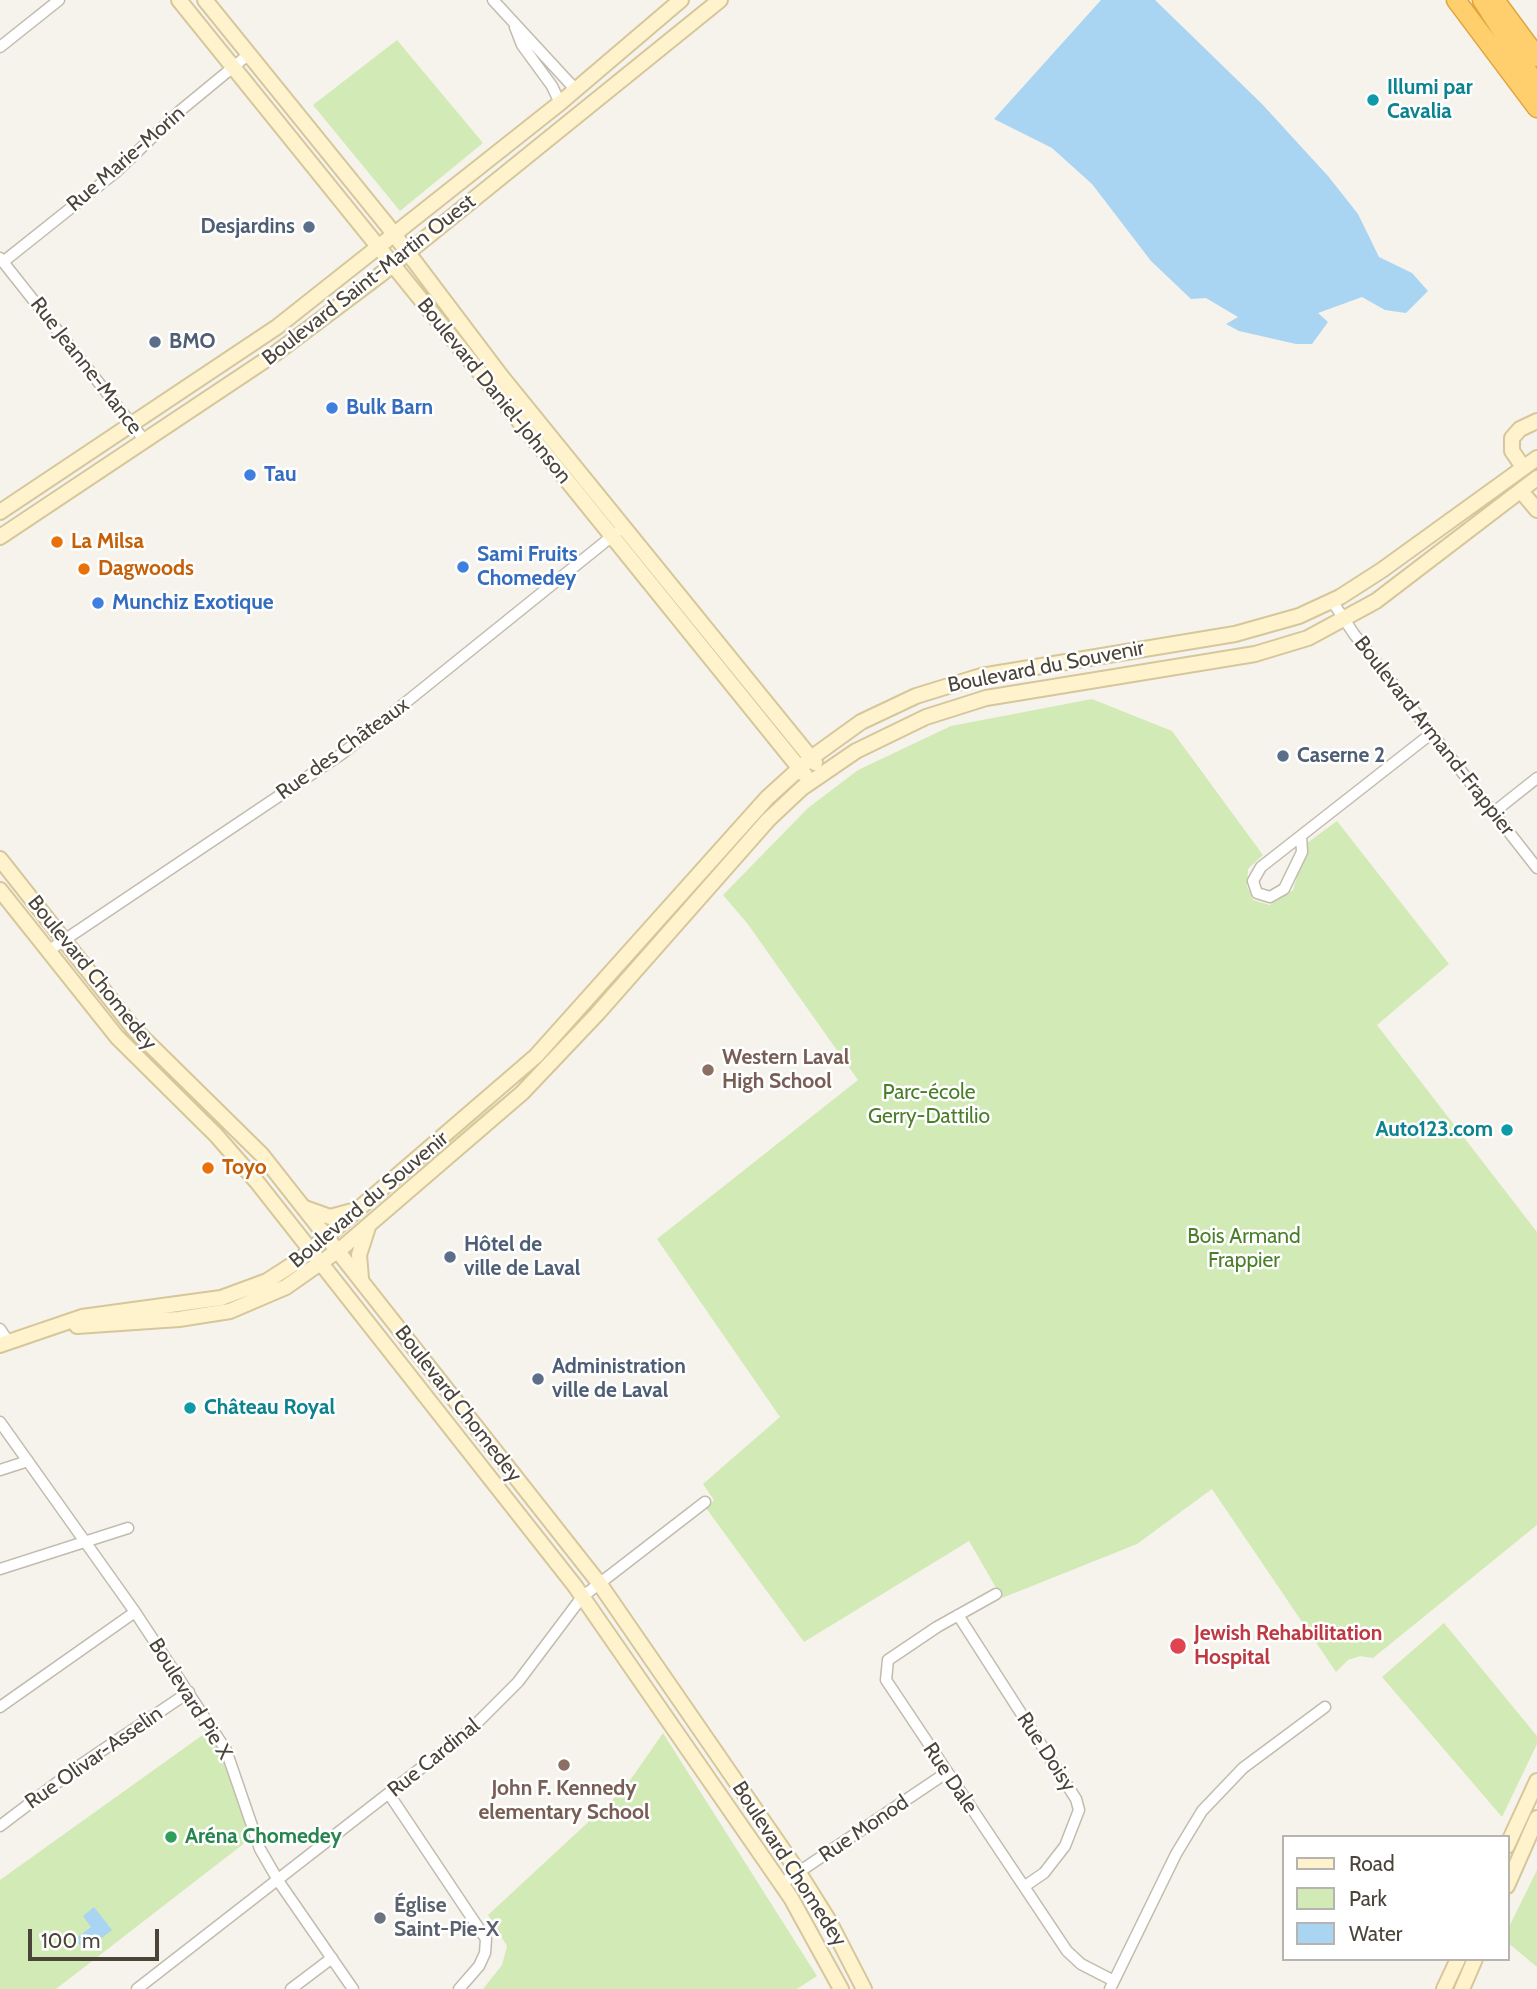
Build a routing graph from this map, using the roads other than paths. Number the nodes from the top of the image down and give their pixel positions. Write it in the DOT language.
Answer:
graph roads {
  1 [pos="59,0"];
  2 [pos="179,0"];
  3 [pos="205,0"];
  4 [pos="493,0"];
  5 [pos="681,0"];
  6 [pos="720,0"];
  7 [pos="1456,0"];
  8 [pos="1482,0"];
  9 [pos="1495,0"];
  10 [pos="515,27"];
  11 [pos="0,47"];
  12 [pos="248,54"];
  13 [pos="1537,57"];
  14 [pos="233,67"];
  15 [pos="1537,86"];
  16 [pos="576,90"];
  17 [pos="560,103"];
  18 [pos="1537,108"];
  19 [pos="395,236"];
  20 [pos="380,248"];
  21 [pos="406,253"];
  22 [pos="2,260"];
  23 [pos="393,264"];
  24 [pos="1537,421"];
  25 [pos="133,425"];
  26 [pos="145,441"];
  27 [pos="1537,458"];
  28 [pos="1523,467"];
  29 [pos="1537,478"];
  30 [pos="1521,491"];
  31 [pos="1537,510"];
  32 [pos="0,512"];
  33 [pos="624,527"];
  34 [pos="0,537"];
  35 [pos="611,538"];
  36 [pos="1332,601"];
  37 [pos="1344,621"];
  38 [pos="1432,733"];
  39 [pos="811,758"];
  40 [pos="799,768"];
  41 [pos="823,773"];
  42 [pos="1537,778"];
  43 [pos="810,782"];
  44 [pos="1494,811"];
  45 [pos="1301,836"];
  46 [pos="0,859"];
  47 [pos="1537,868"];
  48 [pos="0,890"];
  49 [pos="63,940"];
  50 [pos="48,951"];
  51 [pos="304,1208"];
  52 [pos="363,1208"];
  53 [pos="369,1225"];
  54 [pos="328,1238"];
  55 [pos="313,1250"];
  56 [pos="338,1251"];
  57 [pos="322,1262"];
  58 [pos="362,1280"];
  59 [pos="45,1329"];
  60 [pos="3,1338"];
  61 [pos="0,1422"];
  62 [pos="28,1461"];
  63 [pos="0,1469"];
  64 [pos="705,1502"];
  65 [pos="128,1528"];
  66 [pos="85,1541"];
  67 [pos="0,1569"];
  68 [pos="599,1583"];
  69 [pos="996,1594"];
  70 [pos="582,1597"];
  71 [pos="135,1612"];
  72 [pos="958,1615"];
  73 [pos="188,1692"];
  74 [pos="0,1707"];
  75 [pos="1325,1707"];
  76 [pos="946,1773"];
  77 [pos="1537,1781"];
  78 [pos="389,1794"];
  79 [pos="1537,1818"];
  80 [pos="0,1826"];
  81 [pos="1509,1842"];
  82 [pos="799,1873"];
  83 [pos="1509,1881"];
  84 [pos="279,1882"];
  85 [pos="781,1884"];
  86 [pos="1025,1886"];
  87 [pos="332,1958"];
  88 [pos="1457,1961"];
  89 [pos="1474,1961"];
  90 [pos="1112,1985"];
  91 [pos="137,1989"];
  92 [pos="291,1989"];
  93 [pos="353,1989"];
  94 [pos="459,1989"];
  95 [pos="841,1989"];
  96 [pos="864,1989"];
  97 [pos="1444,1989"];
  98 [pos="1462,1989"];
  1 -- 11 [label="street"];
  2 -- 14 [label="street, Boulevard Daniel-Johnson"];
  3 -- 12 [label="street, Boulevard Daniel-Johnson"];
  4 -- 10 [label="street"];
  5 -- 16 [label="street, Boulevard Saint-Martin Ouest"];
  6 -- 21 [label="street, Boulevard Saint-Martin Ouest"];
  7 -- 18 [label="highway"];
  8 -- 15 [label="highway"];
  9 -- 13 [label="highway"];
  10 -- 16 [label="street"];
  10 -- 17 [label="street"];
  12 -- 14 [label="street, Rue Marie-Morin"];
  12 -- 19 [label="street, Boulevard Daniel-Johnson"];
  14 -- 20 [label="street, Boulevard Daniel-Johnson"];
  14 -- 22 [label="street, Rue Marie-Morin"];
  16 -- 17 [label="street, Boulevard Saint-Martin Ouest"];
  17 -- 19 [label="street, Boulevard Saint-Martin Ouest"];
  19 -- 20 [label="street, Boulevard Saint-Martin Ouest"];
  19 -- 21 [label="street, Boulevard Daniel-Johnson"];
  20 -- 23 [label="street, Boulevard Daniel-Johnson"];
  20 -- 25 [label="street, Boulevard Saint-Martin Ouest"];
  21 -- 23 [label="street, Boulevard Saint-Martin Ouest"];
  21 -- 33 [label="street, Boulevard Daniel-Johnson"];
  22 -- 25 [label="street, Rue Jeanne-Mance"];
  23 -- 26 [label="street, Boulevard Saint-Martin Ouest"];
  23 -- 35 [label="street, Boulevard Daniel-Johnson"];
  24 -- 28 [label="street"];
  25 -- 26 [label="street, Rue Jeanne-Mance"];
  25 -- 32 [label="street, Boulevard Saint-Martin Ouest"];
  26 -- 34 [label="street, Boulevard Saint-Martin Ouest"];
  27 -- 28 [label="street, Boulevard du Souvenir"];
  28 -- 36 [label="street, Boulevard du Souvenir"];
  29 -- 30 [label="street, Boulevard du Souvenir"];
  30 -- 31 [label="street"];
  30 -- 37 [label="street, Boulevard du Souvenir"];
  33 -- 35 [label="street, Rue des Châteaux"];
  33 -- 39 [label="street, Boulevard Daniel-Johnson"];
  35 -- 40 [label="street, Boulevard Daniel-Johnson"];
  35 -- 49 [label="street, Rue des Châteaux"];
  36 -- 37 [label="street, Boulevard Armand-Frappier"];
  36 -- 39 [label="street, Boulevard du Souvenir"];
  37 -- 38 [label="street, Boulevard Armand-Frappier"];
  37 -- 41 [label="street, Boulevard du Souvenir"];
  38 -- 44 [label="street, Boulevard Armand-Frappier"];
  38 -- 45 [label="street"];
  39 -- 40 [label="street, Boulevard du Souvenir"];
  39 -- 41 [label="street, Boulevard Daniel-Johnson"];
  40 -- 43 [label="street, Boulevard Daniel-Johnson"];
  40 -- 52 [label="street, Boulevard du Souvenir"];
  41 -- 43 [label="street, Boulevard du Souvenir"];
  42 -- 44 [label="street"];
  43 -- 53 [label="street, Boulevard du Souvenir"];
  44 -- 47 [label="street, Boulevard Armand-Frappier"];
  45 -- 45 [label="street"];
  46 -- 49 [label="street, Boulevard Chomedey"];
  48 -- 50 [label="street, Boulevard Chomedey"];
  49 -- 50 [label="street, Rue des Châteaux"];
  49 -- 51 [label="street, Boulevard Chomedey"];
  50 -- 55 [label="street, Boulevard Chomedey"];
  51 -- 52 [label="street"];
  51 -- 54 [label="street, Boulevard Chomedey"];
  52 -- 54 [label="street, Boulevard du Souvenir"];
  53 -- 56 [label="street, Boulevard du Souvenir"];
  53 -- 58 [label="street"];
  54 -- 55 [label="street, Boulevard du Souvenir"];
  54 -- 56 [label="street, Boulevard Chomedey"];
  55 -- 57 [label="street, Boulevard Chomedey"];
  55 -- 59 [label="street, Boulevard du Souvenir"];
  56 -- 57 [label="street, Boulevard du Souvenir"];
  56 -- 58 [label="street, Boulevard Chomedey"];
  57 -- 59 [label="street, Boulevard du Souvenir"];
  57 -- 70 [label="street, Boulevard Chomedey"];
  58 -- 68 [label="street, Boulevard Chomedey"];
  59 -- 60 [label="street"];
  61 -- 62 [label="street, Boulevard Pie X"];
  62 -- 63 [label="street"];
  62 -- 66 [label="street, Boulevard Pie X"];
  64 -- 68 [label="street, Rue Cardinal"];
  65 -- 66 [label="street"];
  66 -- 67 [label="street"];
  66 -- 71 [label="street, Boulevard Pie X"];
  68 -- 70 [label="street, Rue Cardinal"];
  68 -- 82 [label="street, Boulevard Chomedey"];
  69 -- 72 [label="street, Rue Dale"];
  70 -- 78 [label="street, Rue Cardinal"];
  70 -- 85 [label="street, Boulevard Chomedey"];
  71 -- 73 [label="street, Boulevard Pie X"];
  71 -- 74 [label="street"];
  72 -- 76 [label="street, Rue Dale"];
  72 -- 86 [label="street, Rue Doisy"];
  73 -- 80 [label="street, Rue Olivar-Asselin"];
  73 -- 84 [label="street, Boulevard Pie X"];
  75 -- 90 [label="street"];
  76 -- 82 [label="street, Rue Monod"];
  76 -- 86 [label="street, Rue Dale"];
  77 -- 81 [label="street"];
  78 -- 84 [label="street, Rue Cardinal"];
  78 -- 94 [label="street"];
  79 -- 83 [label="street"];
  82 -- 85 [label="street, Rue Monod"];
  82 -- 96 [label="street, Boulevard Chomedey"];
  84 -- 87 [label="street, Boulevard Pie X"];
  84 -- 91 [label="street, Rue Cardinal"];
  85 -- 95 [label="street, Boulevard Chomedey"];
  86 -- 90 [label="street, Rue Dale"];
  87 -- 92 [label="street"];
  87 -- 93 [label="street, Boulevard Pie X"];
  88 -- 97 [label="street"];
  89 -- 98 [label="street"];
}
